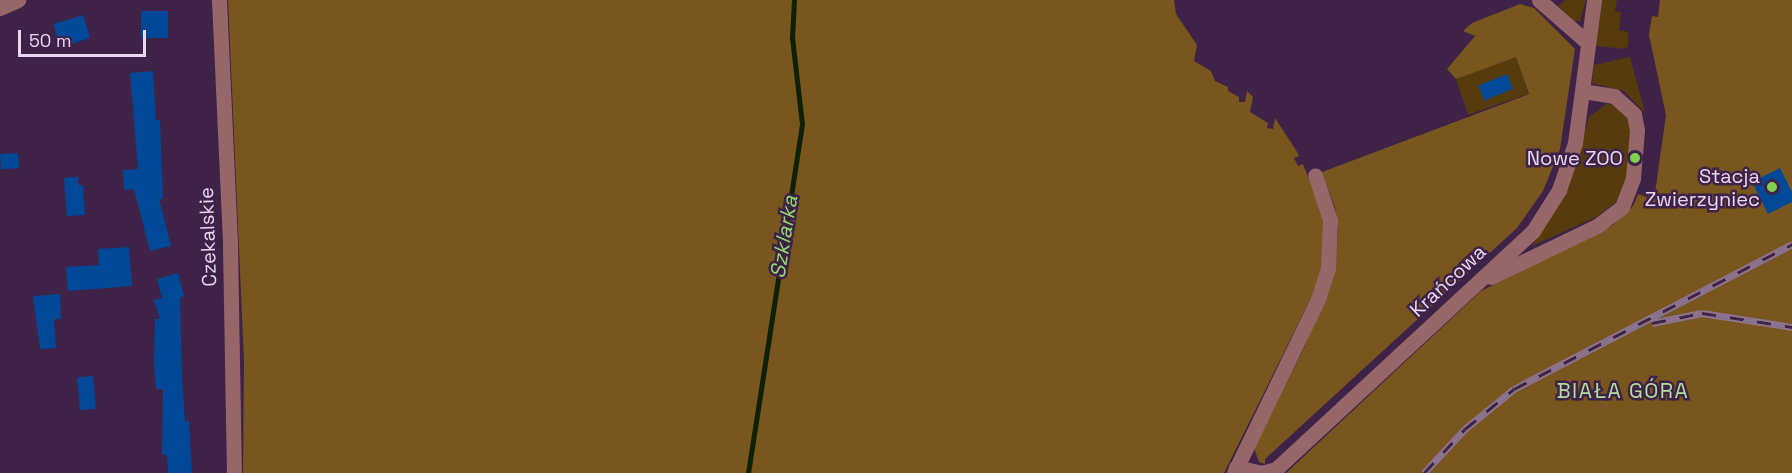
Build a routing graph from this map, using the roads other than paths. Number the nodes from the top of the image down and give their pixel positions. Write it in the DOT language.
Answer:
graph roads {
  1 [pos="18,0"];
  2 [pos="219,0"];
  3 [pos="1539,0"];
  4 [pos="1594,0"];
  5 [pos="0,8"];
  6 [pos="1588,44"];
  7 [pos="1582,91"];
  8 [pos="1315,175"];
  9 [pos="1477,284"];
  10 [pos="1235,470"];
  11 [pos="234,473"];
  1 -- 5 [label="street"];
  2 -- 11 [label="street, Czekalskie"];
  3 -- 6 [label="street"];
  4 -- 6 [label="street, Krańcowa"];
  6 -- 7 [label="street, Krańcowa"];
  7 -- 9 [label="street, Krańcowa"];
  7 -- 9 [label="street"];
  8 -- 10 [label="street, Krańcowa"];
  9 -- 10 [label="street, Krańcowa"];
}
